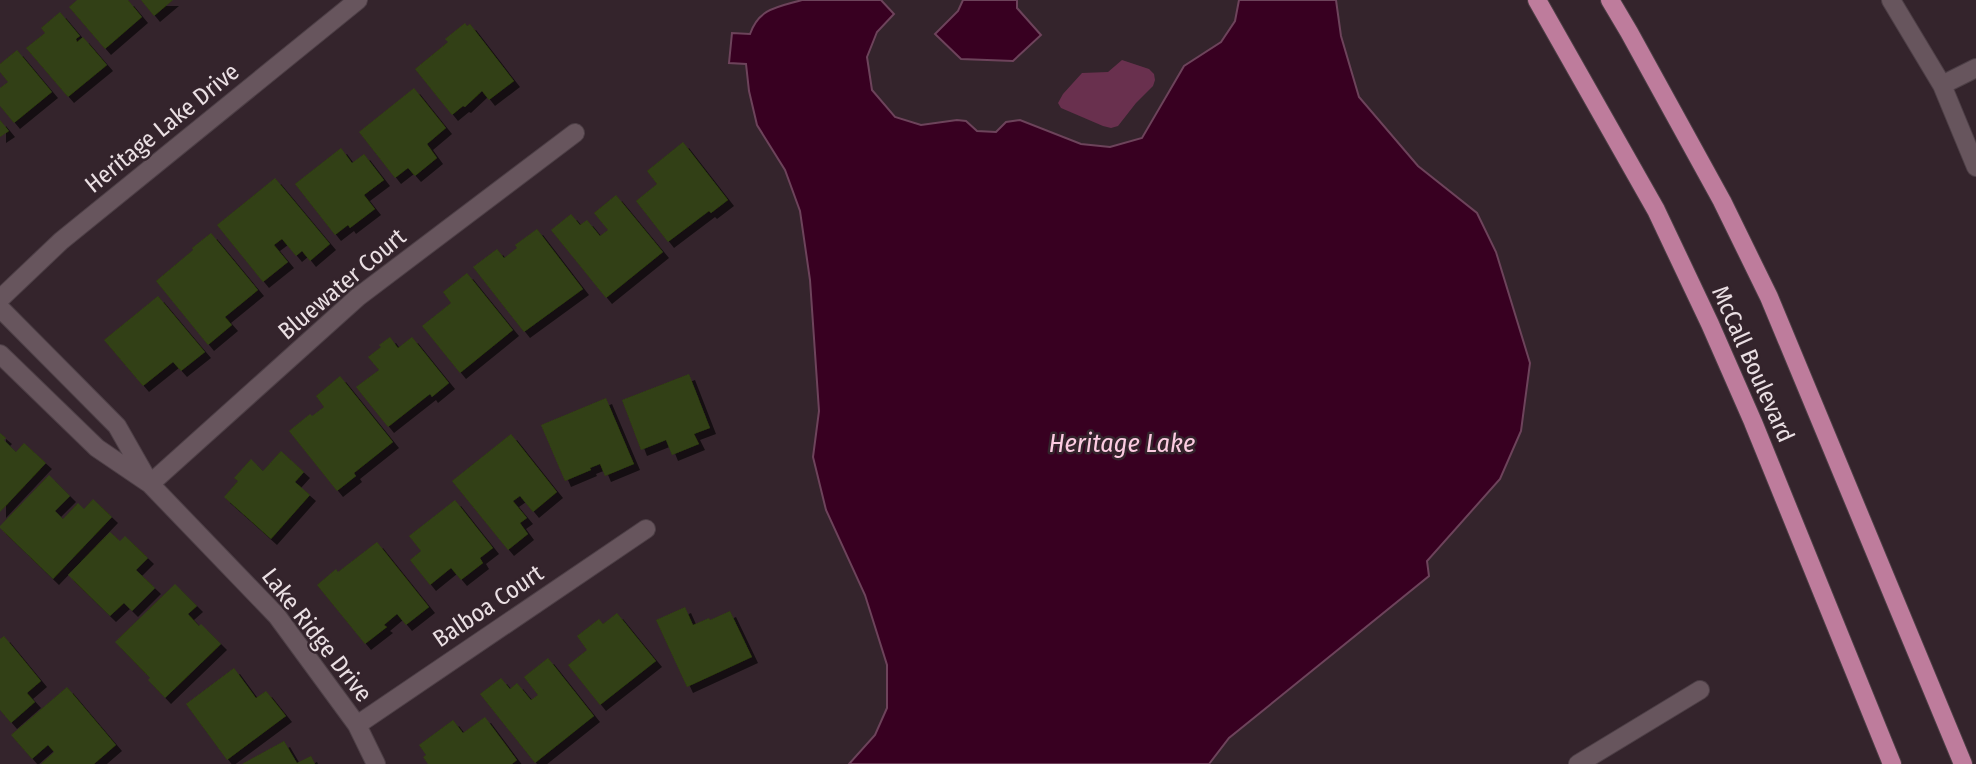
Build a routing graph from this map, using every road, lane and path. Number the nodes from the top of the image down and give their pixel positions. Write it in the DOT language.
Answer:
graph roads {
  1 [pos="358,0"];
  2 [pos="1537,0"];
  3 [pos="1610,0"];
  4 [pos="1891,0"];
  5 [pos="1976,68"];
  6 [pos="1942,85"];
  7 [pos="575,133"];
  8 [pos="1976,167"];
  9 [pos="0,299"];
  10 [pos="0,308"];
  11 [pos="0,354"];
  12 [pos="150,484"];
  13 [pos="646,529"];
  14 [pos="1700,690"];
  15 [pos="357,724"];
  16 [pos="376,764"];
  17 [pos="1578,764"];
  18 [pos="1892,764"];
  19 [pos="1963,764"];
  1 -- 9 [label="street, Heritage Lake Drive"];
  2 -- 18 [label="main road, McCall Boulevard"];
  3 -- 19 [label="main road, McCall Boulevard"];
  4 -- 6 [label="street"];
  5 -- 6 [label="street"];
  6 -- 8 [label="street"];
  7 -- 12 [label="street, Bluewater Court"];
  10 -- 12 [label="street, Lake Ridge Drive"];
  11 -- 12 [label="street, Lake Ridge Drive"];
  12 -- 15 [label="street, Lake Ridge Drive"];
  13 -- 15 [label="street, Balboa Court"];
  14 -- 17 [label="street"];
  15 -- 16 [label="street, Lake Ridge Drive"];
}
